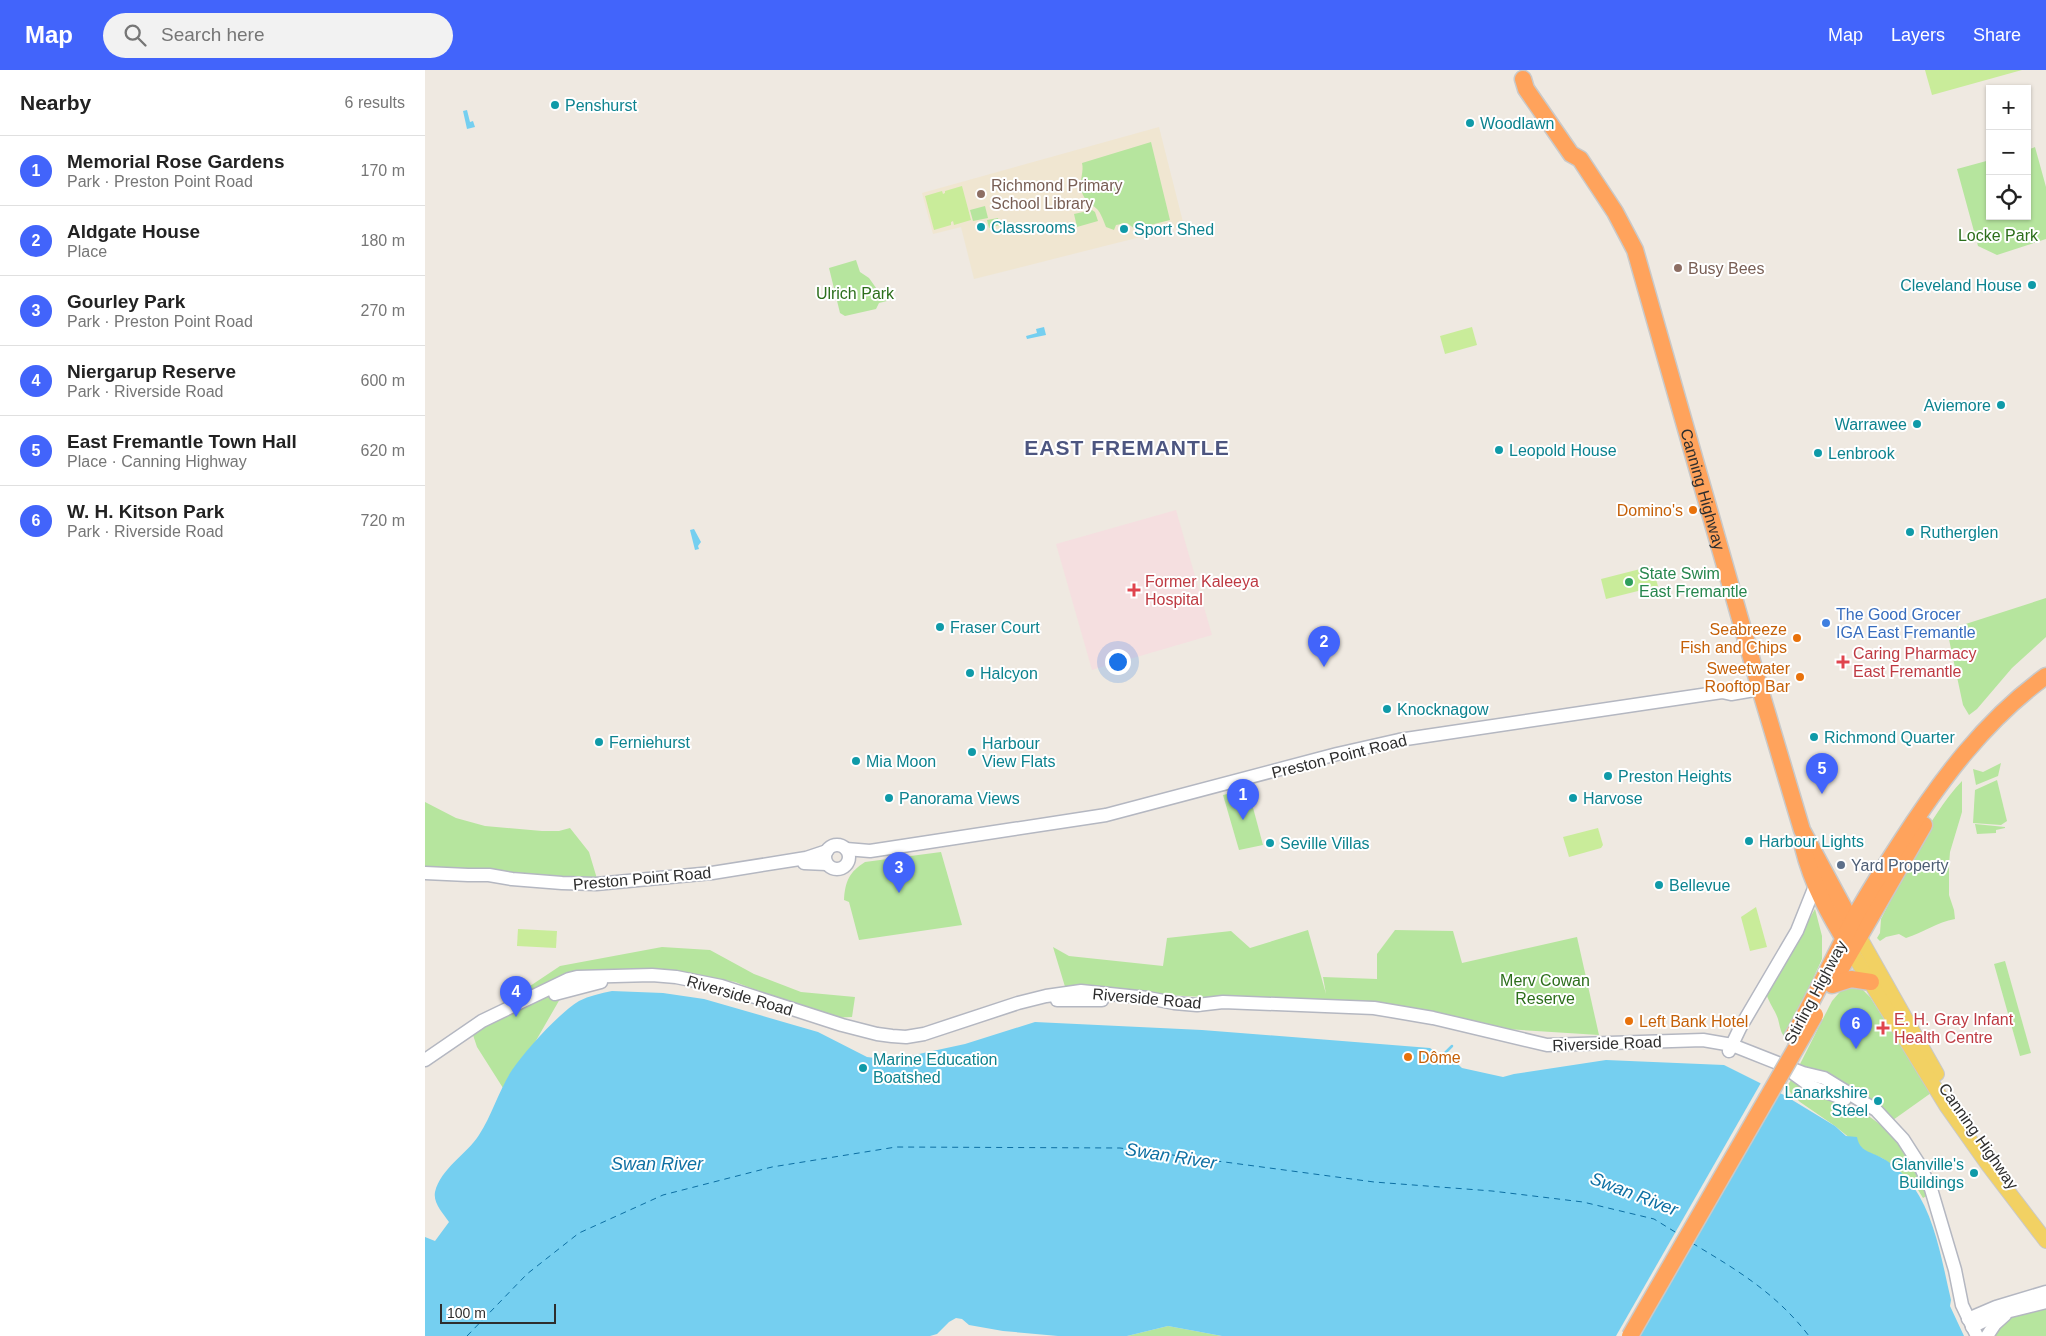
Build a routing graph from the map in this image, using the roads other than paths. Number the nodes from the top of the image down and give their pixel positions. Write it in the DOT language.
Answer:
graph roads {
  1 [pos="1519,74"];
  2 [pos="2046,676"];
  3 [pos="1759,684"];
  4 [pos="2046,688"];
  5 [pos="1964,762"];
  6 [pos="1802,830"];
  7 [pos="827,850"];
  8 [pos="848,854"];
  9 [pos="827,864"];
  10 [pos="425,873"];
  11 [pos="425,879"];
  12 [pos="1815,886"];
  13 [pos="1870,890"];
  14 [pos="1835,891"];
  15 [pos="1827,912"];
  16 [pos="1852,937"];
  17 [pos="1871,982"];
  18 [pos="1827,983"];
  19 [pos="1811,1013"];
  20 [pos="1731,1048"];
  21 [pos="425,1060"];
  22 [pos="425,1068"];
  23 [pos="2046,1228"];
  24 [pos="2046,1241"];
  25 [pos="2046,1292"];
  26 [pos="2046,1302"];
  27 [pos="2007,1313"];
  28 [pos="1974,1324"];
  29 [pos="1621,1336"];
  30 [pos="1630,1336"];
  31 [pos="1985,1336"];
  1 -- 3 [label="highway, Canning Highway"];
  2 -- 5 [label="highway, Stirling Highway"];
  3 -- 6 [label="highway, Canning Highway"];
  3 -- 8 [label="street, Preston Point Road"];
  4 -- 5 [label="highway, Stirling Highway"];
  5 -- 13 [label="highway, Stirling Highway"];
  5 -- 16 [label="highway, Stirling Highway"];
  6 -- 12 [label="highway, Canning Highway"];
  6 -- 14 [label="highway, Canning Highway"];
  7 -- 8 [label="street, Preston Point Road"];
  7 -- 9 [label="street"];
  7 -- 10 [label="street, Preston Point Road"];
  8 -- 9 [label="street, Preston Point Road"];
  9 -- 11 [label="street, Preston Point Road"];
  12 -- 15 [label="highway, Canning Highway"];
  12 -- 20 [label="street"];
  13 -- 14 [label="highway"];
  13 -- 16 [label="highway, Stirling Highway"];
  14 -- 16 [label="highway, Canning Highway"];
  15 -- 16 [label="highway, Canning Highway"];
  15 -- 18 [label="highway"];
  16 -- 17 [label="main road, Canning Highway"];
  16 -- 18 [label="highway, Stirling Highway"];
  16 -- 23 [label="main road, Canning Highway"];
  17 -- 18 [label="highway"];
  17 -- 24 [label="main road, Canning Highway"];
  18 -- 19 [label="highway, Stirling Highway"];
  19 -- 29 [label="highway, Stirling Highway"];
  19 -- 30 [label="highway, Stirling Highway, bridge"];
  20 -- 21 [label="street, Riverside Road"];
  20 -- 22 [label="street, Riverside Road"];
  20 -- 28 [label="street, Riverside Road"];
  25 -- 28 [label="street"];
  26 -- 27 [label="street"];
  27 -- 28 [label="street"];
  27 -- 31 [label="street"];
  28 -- 31 [label="street, Riverside Road"];
}
